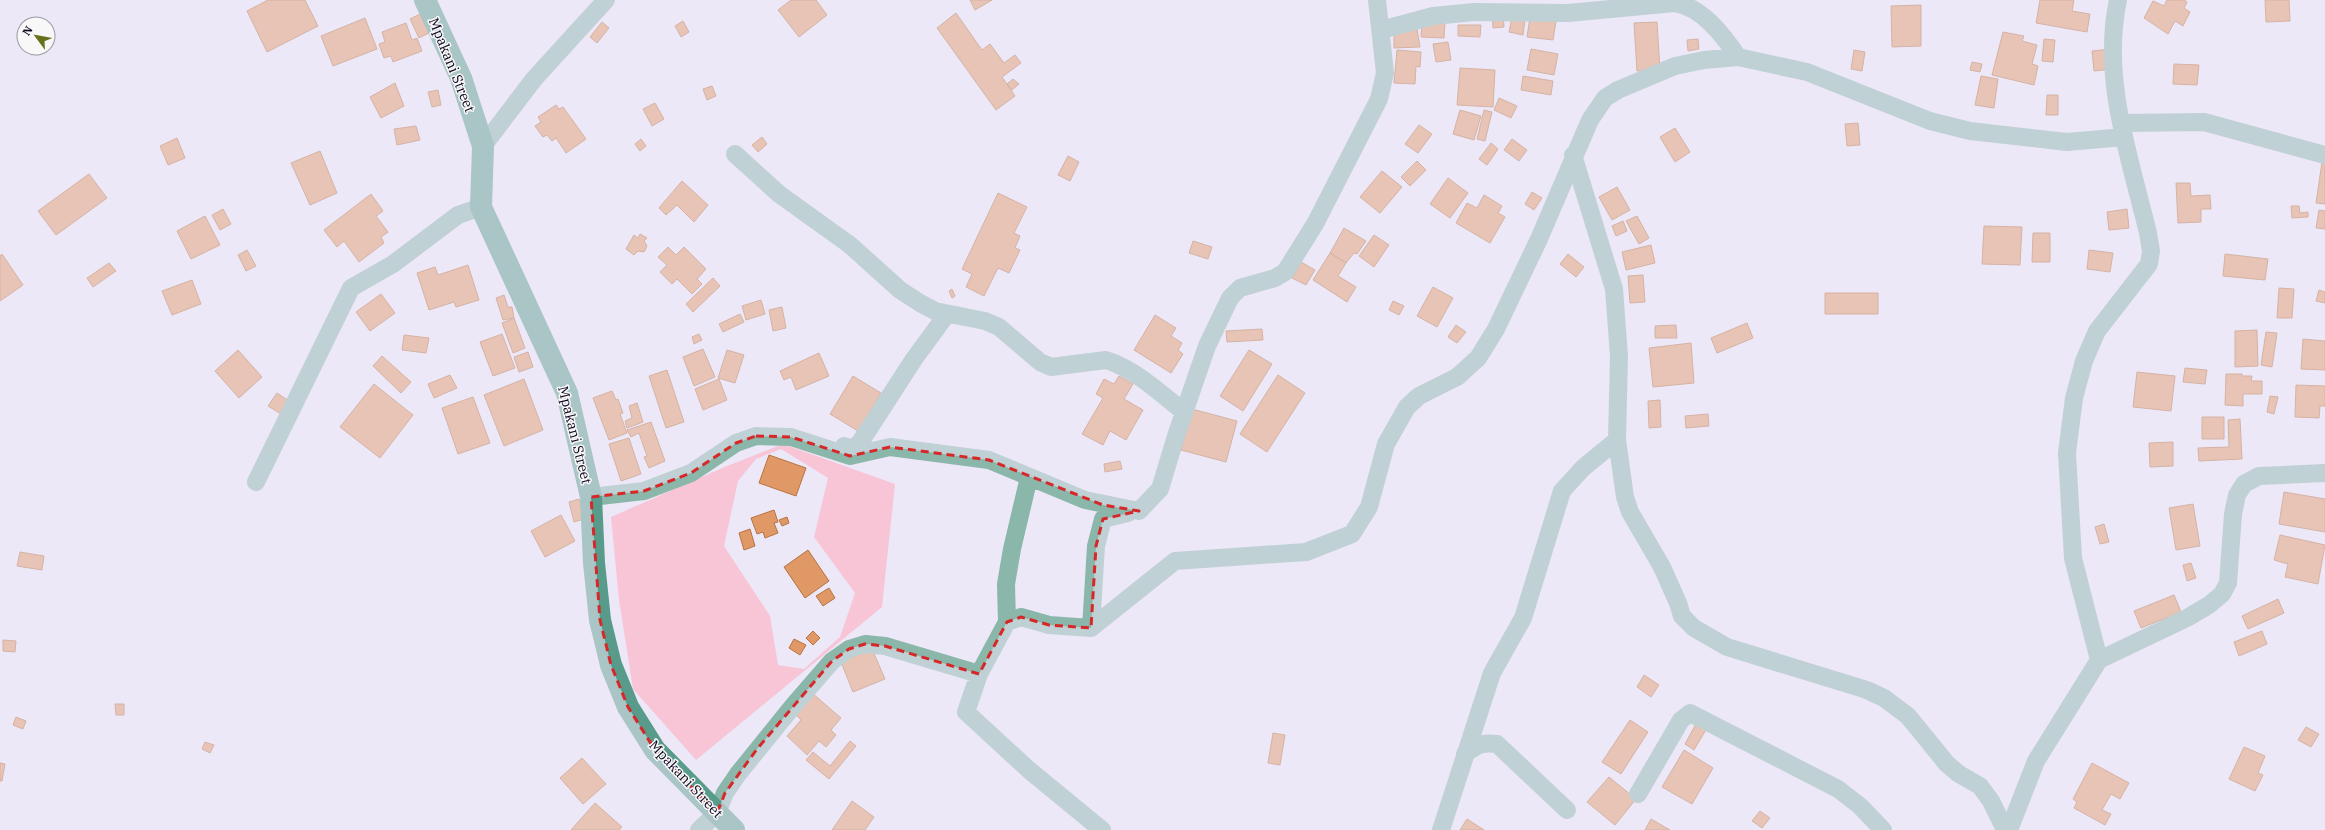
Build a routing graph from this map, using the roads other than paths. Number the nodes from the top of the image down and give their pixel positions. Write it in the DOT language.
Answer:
graph roads {
  1 [pos="425,0"];
  2 [pos="606,0"];
  3 [pos="1377,0"];
  4 [pos="2118,0"];
  5 [pos="1685,2"];
  6 [pos="1381,30"];
  7 [pos="1738,57"];
  8 [pos="2123,130"];
  9 [pos="483,146"];
  10 [pos="735,154"];
  11 [pos="2325,154"];
  12 [pos="1573,155"];
  13 [pos="481,208"];
  14 [pos="947,314"];
  15 [pos="1184,412"];
  16 [pos="748,431"];
  17 [pos="1617,440"];
  18 [pos="2325,473"];
  19 [pos="1029,477"];
  20 [pos="256,482"];
  21 [pos="591,497"];
  22 [pos="1139,511"];
  23 [pos="1007,622"];
  24 [pos="1090,628"];
  25 [pos="2099,660"];
  26 [pos="979,674"];
  27 [pos="1465,754"];
  28 [pos="1638,794"];
  29 [pos="1567,810"];
  30 [pos="717,813"];
  31 [pos="699,830"];
  32 [pos="734,830"];
  33 [pos="1102,830"];
  34 [pos="1441,830"];
  35 [pos="1883,830"];
  36 [pos="2005,830"];
  37 [pos="2009,830"];
  1 -- 9 [label="street, Mpakani Street"];
  2 -- 9 [label="street"];
  3 -- 6 [label="street"];
  4 -- 8 [label="street"];
  5 -- 6 [label="street"];
  5 -- 7 [label="street"];
  6 -- 15 [label="street"];
  7 -- 8 [label="street"];
  7 -- 12 [label="street"];
  8 -- 11 [label="street"];
  8 -- 25 [label="street"];
  9 -- 13 [label="street, Mpakani Street"];
  10 -- 14 [label="street"];
  12 -- 17 [label="street"];
  12 -- 24 [label="street"];
  13 -- 20 [label="street"];
  13 -- 21 [label="street, Mpakani Street"];
  14 -- 15 [label="street"];
  14 -- 16 [label="street"];
  15 -- 22 [label="street"];
  17 -- 27 [label="street"];
  17 -- 36 [label="street"];
  18 -- 25 [label="street"];
  19 -- 21 [label="street"];
  19 -- 22 [label="street"];
  19 -- 23 [label="street"];
  21 -- 30 [label="street, Mpakani Street"];
  22 -- 24 [label="street"];
  23 -- 24 [label="street"];
  23 -- 26 [label="street"];
  25 -- 37 [label="street"];
  26 -- 30 [label="street"];
  26 -- 33 [label="street"];
  27 -- 29 [label="street"];
  27 -- 34 [label="street"];
  28 -- 35 [label="street"];
  30 -- 31 [label="street"];
  30 -- 32 [label="street, Mpakani Street"];
}
